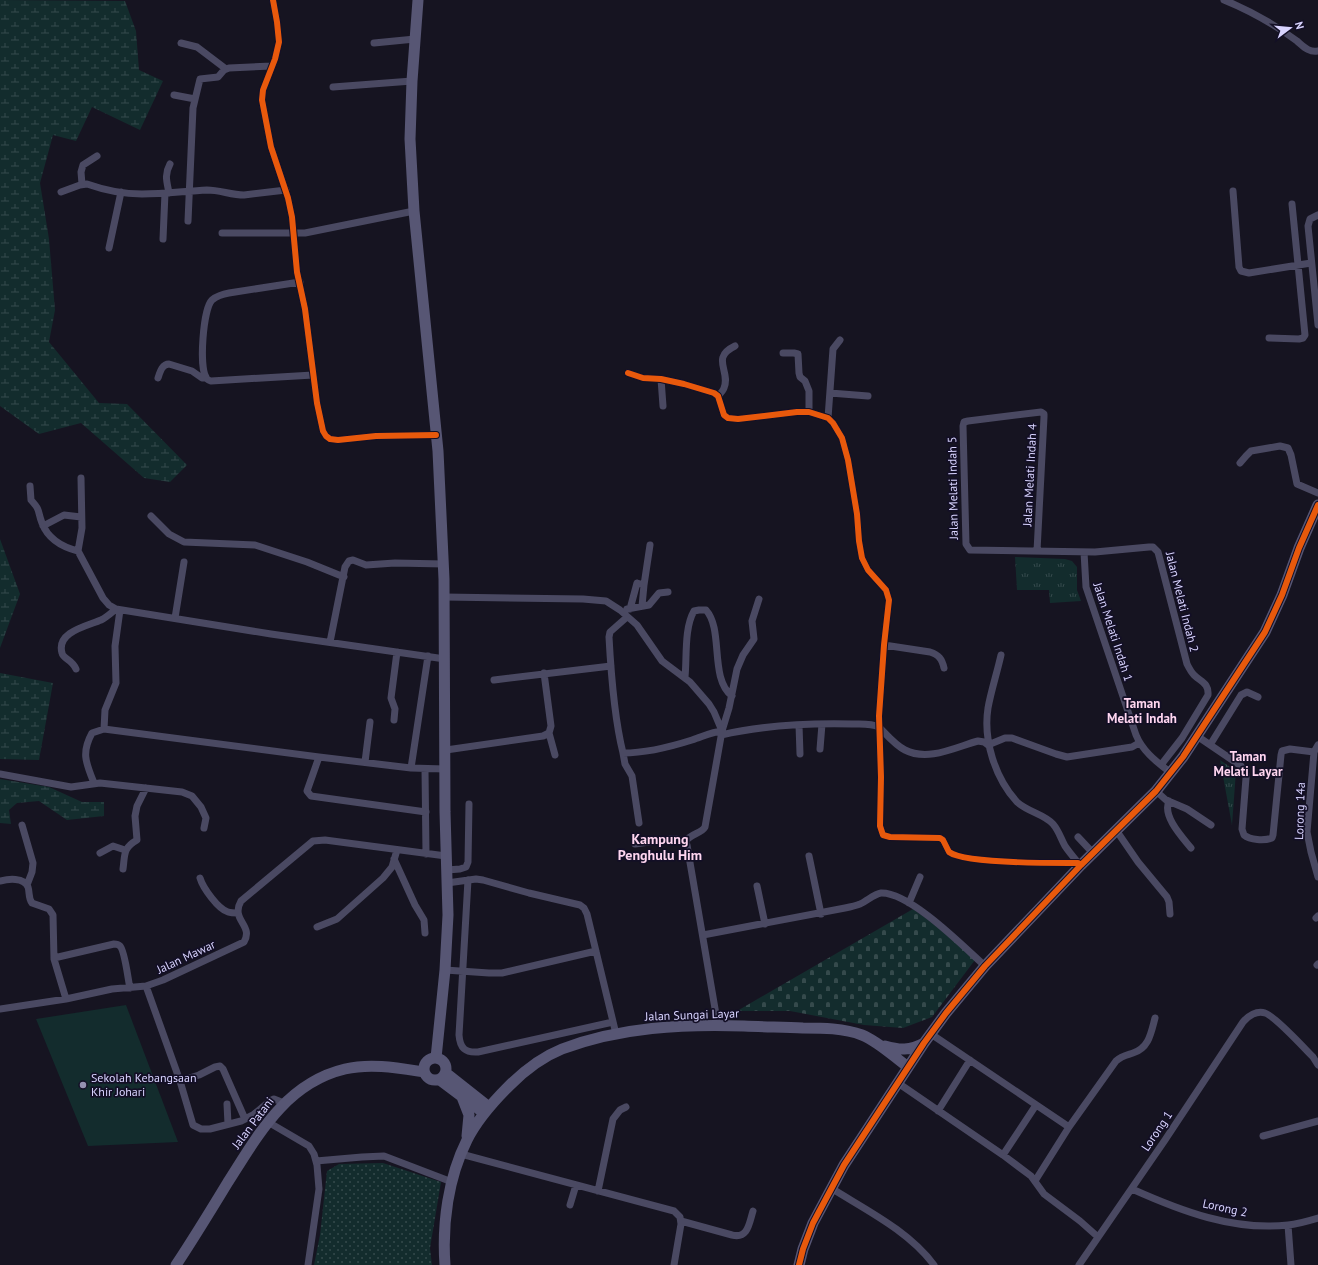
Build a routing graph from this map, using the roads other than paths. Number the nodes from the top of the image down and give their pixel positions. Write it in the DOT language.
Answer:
graph roads {
  1 [pos="273,0"];
  2 [pos="418,0"];
  3 [pos="1224,0"];
  4 [pos="1235,2"];
  5 [pos="415,39"];
  6 [pos="181,43"];
  7 [pos="374,43"];
  8 [pos="1318,51"];
  9 [pos="272,66"];
  10 [pos="226,69"];
  11 [pos="412,81"];
  12 [pos="333,87"];
  13 [pos="174,95"];
  14 [pos="195,99"];
  15 [pos="98,156"];
  16 [pos="170,164"];
  17 [pos="82,184"];
  18 [pos="286,190"];
  19 [pos="1233,191"];
  20 [pos="61,192"];
  21 [pos="121,192"];
  22 [pos="188,192"];
  23 [pos="167,193"];
  24 [pos="1292,204"];
  25 [pos="414,212"];
  26 [pos="1318,215"];
  27 [pos="188,221"];
  28 [pos="222,233"];
  29 [pos="294,234"];
  30 [pos="163,239"];
  31 [pos="109,248"];
  32 [pos="1311,264"];
  33 [pos="1298,266"];
  34 [pos="300,282"];
  35 [pos="1315,300"];
  36 [pos="1302,302"];
  37 [pos="1317,318"];
  38 [pos="1303,320"];
  39 [pos="1318,326"];
  40 [pos="1269,338"];
  41 [pos="840,340"];
  42 [pos="735,346"];
  43 [pos="783,353"];
  44 [pos="628,373"];
  45 [pos="313,375"];
  46 [pos="158,378"];
  47 [pos="206,378"];
  48 [pos="661,379"];
  49 [pos="830,393"];
  50 [pos="718,396"];
  51 [pos="868,396"];
  52 [pos="663,406"];
  53 [pos="809,412"];
  54 [pos="828,418"];
  55 [pos="963,426"];
  56 [pos="436,435"];
  57 [pos="1240,463"];
  58 [pos="81,478"];
  59 [pos="30,486"];
  60 [pos="1318,493"];
  61 [pos="1318,505"];
  62 [pos="151,516"];
  63 [pos="81,518"];
  64 [pos="44,526"];
  65 [pos="650,545"];
  66 [pos="78,551"];
  67 [pos="1036,551"];
  68 [pos="1084,552"];
  69 [pos="184,562"];
  70 [pos="444,564"];
  71 [pos="344,572"];
  72 [pos="644,585"];
  73 [pos="668,592"];
  74 [pos="444,597"];
  75 [pos="759,599"];
  76 [pos="642,606"];
  77 [pos="118,609"];
  78 [pos="630,609"];
  79 [pos="620,610"];
  80 [pos="627,617"];
  81 [pos="175,618"];
  82 [pos="330,642"];
  83 [pos="884,645"];
  84 [pos="397,652"];
  85 [pos="1001,655"];
  86 [pos="428,656"];
  87 [pos="445,659"];
  88 [pos="610,666"];
  89 [pos="944,668"];
  90 [pos="76,669"];
  91 [pos="544,673"];
  92 [pos="684,677"];
  93 [pos="494,680"];
  94 [pos="732,696"];
  95 [pos="1258,697"];
  96 [pos="394,720"];
  97 [pos="370,722"];
  98 [pos="822,724"];
  99 [pos="799,725"];
  100 [pos="879,727"];
  101 [pos="104,729"];
  102 [pos="549,733"];
  103 [pos="722,733"];
  104 [pos="1197,736"];
  105 [pos="1139,743"];
  106 [pos="988,745"];
  107 [pos="1210,745"];
  108 [pos="1318,745"];
  109 [pos="820,749"];
  110 [pos="446,750"];
  111 [pos="1314,752"];
  112 [pos="622,753"];
  113 [pos="555,754"];
  114 [pos="800,754"];
  115 [pos="319,757"];
  116 [pos="365,762"];
  117 [pos="1161,765"];
  118 [pos="411,768"];
  119 [pos="425,768"];
  120 [pos="445,769"];
  121 [pos="1171,773"];
  122 [pos="0,774"];
  123 [pos="94,783"];
  124 [pos="146,788"];
  125 [pos="1156,791"];
  126 [pos="1169,801"];
  127 [pos="469,804"];
  128 [pos="426,812"];
  129 [pos="639,823"];
  130 [pos="22,825"];
  131 [pos="1211,825"];
  132 [pos="204,828"];
  133 [pos="1116,830"];
  134 [pos="1078,837"];
  135 [pos="685,842"];
  136 [pos="635,844"];
  137 [pos="1192,848"];
  138 [pos="125,850"];
  139 [pos="397,850"];
  140 [pos="100,853"];
  141 [pos="1093,853"];
  142 [pos="426,854"];
  143 [pos="446,856"];
  144 [pos="810,856"];
  145 [pos="394,859"];
  146 [pos="1079,864"];
  147 [pos="123,870"];
  148 [pos="447,870"];
  149 [pos="920,877"];
  150 [pos="1318,877"];
  151 [pos="200,878"];
  152 [pos="468,880"];
  153 [pos="0,881"];
  154 [pos="447,883"];
  155 [pos="27,886"];
  156 [pos="757,886"];
  157 [pos="909,903"];
  158 [pos="238,913"];
  159 [pos="821,914"];
  160 [pos="1170,914"];
  161 [pos="765,924"];
  162 [pos="316,927"];
  163 [pos="425,933"];
  164 [pos="703,936"];
  165 [pos="596,951"];
  166 [pos="54,958"];
  167 [pos="985,966"];
  168 [pos="445,970"];
  169 [pos="463,971"];
  170 [pos="146,986"];
  171 [pos="130,988"];
  172 [pos="66,999"];
  173 [pos="0,1009"];
  174 [pos="1154,1018"];
  175 [pos="613,1022"];
  176 [pos="718,1026"];
  177 [pos="616,1034"];
  178 [pos="931,1034"];
  179 [pos="924,1043"];
  180 [pos="880,1045"];
  181 [pos="436,1058"];
  182 [pos="970,1060"];
  183 [pos="1318,1065"];
  184 [pos="908,1067"];
  185 [pos="424,1072"];
  186 [pos="443,1076"];
  187 [pos="180,1081"];
  188 [pos="898,1083"];
  189 [pos="503,1092"];
  190 [pos="466,1094"];
  191 [pos="284,1103"];
  192 [pos="227,1104"];
  193 [pos="1036,1105"];
  194 [pos="626,1107"];
  195 [pos="487,1110"];
  196 [pos="938,1111"];
  197 [pos="245,1119"];
  198 [pos="1318,1121"];
  199 [pos="268,1122"];
  200 [pos="228,1124"];
  201 [pos="1069,1127"];
  202 [pos="1263,1136"];
  203 [pos="467,1140"];
  204 [pos="461,1154"];
  205 [pos="1003,1155"];
  206 [pos="316,1161"];
  207 [pos="1035,1180"];
  208 [pos="452,1182"];
  209 [pos="576,1185"];
  210 [pos="831,1188"];
  211 [pos="1132,1189"];
  212 [pos="598,1191"];
  213 [pos="570,1205"];
  214 [pos="753,1212"];
  215 [pos="1318,1218"];
  216 [pos="681,1221"];
  217 [pos="1288,1225"];
  218 [pos="1098,1237"];
  219 [pos="176,1265"];
  220 [pos="308,1265"];
  221 [pos="445,1265"];
  222 [pos="674,1265"];
  223 [pos="799,1265"];
  224 [pos="934,1265"];
  225 [pos="1079,1265"];
  226 [pos="1291,1265"];
  1 -- 9 [label="street"];
  2 -- 5 [label="main road"];
  3 -- 4 [label="street"];
  4 -- 8 [label="street"];
  5 -- 7 [label="street"];
  5 -- 11 [label="main road"];
  6 -- 10 [label="street"];
  9 -- 10 [label="street"];
  9 -- 18 [label="street"];
  10 -- 14 [label="street"];
  11 -- 12 [label="street"];
  11 -- 25 [label="main road"];
  13 -- 14 [label="street"];
  14 -- 22 [label="street"];
  15 -- 17 [label="street"];
  16 -- 23 [label="street"];
  17 -- 20 [label="street"];
  17 -- 21 [label="street"];
  18 -- 22 [label="street"];
  18 -- 29 [label="street"];
  19 -- 33 [label="street"];
  21 -- 23 [label="street"];
  21 -- 31 [label="street"];
  22 -- 23 [label="street"];
  22 -- 27 [label="street"];
  23 -- 30 [label="street"];
  24 -- 33 [label="street"];
  25 -- 29 [label="street"];
  25 -- 56 [label="main road"];
  26 -- 32 [label="street"];
  28 -- 29 [label="street"];
  29 -- 34 [label="street"];
  32 -- 33 [label="street"];
  32 -- 35 [label="street"];
  33 -- 36 [label="street"];
  34 -- 45 [label="street"];
  34 -- 47 [label="street"];
  35 -- 36 [label="street"];
  35 -- 37 [label="street"];
  36 -- 38 [label="street"];
  37 -- 38 [label="street"];
  37 -- 39 [label="street"];
  38 -- 40 [label="street"];
  41 -- 49 [label="street"];
  42 -- 50 [label="street"];
  43 -- 53 [label="street"];
  44 -- 48 [label="street"];
  45 -- 47 [label="street"];
  45 -- 56 [label="street"];
  46 -- 47 [label="street"];
  48 -- 50 [label="street"];
  48 -- 52 [label="street"];
  49 -- 51 [label="street"];
  49 -- 54 [label="street"];
  50 -- 53 [label="street"];
  53 -- 54 [label="street"];
  54 -- 83 [label="street"];
  55 -- 67 [label="street, Jalan Melati Indah 5"];
  55 -- 67 [label="street, Jalan Melati Indah 4"];
  56 -- 70 [label="main road"];
  57 -- 60 [label="street"];
  58 -- 63 [label="street"];
  59 -- 64 [label="street"];
  61 -- 104 [label="main road"];
  62 -- 71 [label="street"];
  63 -- 64 [label="street"];
  63 -- 66 [label="street"];
  64 -- 66 [label="street"];
  65 -- 72 [label="street"];
  66 -- 77 [label="street"];
  67 -- 68 [label="street"];
  68 -- 105 [label="street, Jalan Melati Indah 1"];
  68 -- 117 [label="street, Jalan Melati Indah 2"];
  69 -- 81 [label="street"];
  70 -- 71 [label="street"];
  70 -- 74 [label="main road"];
  71 -- 82 [label="street"];
  72 -- 76 [label="street"];
  72 -- 78 [label="street"];
  73 -- 76 [label="street"];
  74 -- 79 [label="street"];
  74 -- 87 [label="main road"];
  75 -- 94 [label="street"];
  76 -- 78 [label="street"];
  77 -- 81 [label="street"];
  77 -- 90 [label="street"];
  77 -- 101 [label="street"];
  78 -- 79 [label="street"];
  79 -- 80 [label="street"];
  80 -- 88 [label="street"];
  80 -- 92 [label="street"];
  81 -- 82 [label="street"];
  82 -- 84 [label="street"];
  83 -- 89 [label="street"];
  83 -- 100 [label="street"];
  84 -- 86 [label="street"];
  84 -- 96 [label="street"];
  85 -- 106 [label="street"];
  86 -- 87 [label="street"];
  86 -- 118 [label="street"];
  87 -- 110 [label="main road"];
  88 -- 91 [label="street"];
  88 -- 112 [label="street"];
  91 -- 93 [label="street"];
  91 -- 102 [label="street"];
  92 -- 94 [label="street"];
  92 -- 103 [label="street"];
  94 -- 103 [label="street"];
  95 -- 107 [label="street"];
  97 -- 116 [label="street"];
  98 -- 99 [label="street"];
  98 -- 100 [label="street"];
  98 -- 109 [label="street"];
  99 -- 103 [label="street"];
  99 -- 114 [label="street"];
  100 -- 106 [label="street"];
  100 -- 146 [label="street"];
  101 -- 115 [label="street"];
  101 -- 123 [label="street"];
  102 -- 110 [label="street"];
  102 -- 113 [label="street"];
  103 -- 112 [label="street"];
  103 -- 135 [label="street"];
  104 -- 107 [label="street"];
  104 -- 121 [label="main road"];
  105 -- 106 [label="street"];
  105 -- 117 [label="street, Jalan Melati Indah 1"];
  106 -- 146 [label="street"];
  107 -- 111 [label="street"];
  108 -- 111 [label="street, Lorong 14a"];
  110 -- 120 [label="main road"];
  111 -- 150 [label="street, Lorong 14a"];
  112 -- 129 [label="street"];
  115 -- 116 [label="street"];
  115 -- 128 [label="street"];
  116 -- 118 [label="street"];
  117 -- 121 [label="street, Jalan Melati Indah 1"];
  118 -- 119 [label="street"];
  119 -- 120 [label="street"];
  119 -- 128 [label="street"];
  120 -- 143 [label="main road"];
  121 -- 125 [label="main road"];
  122 -- 123 [label="street"];
  123 -- 124 [label="street"];
  124 -- 132 [label="street"];
  124 -- 138 [label="street"];
  125 -- 126 [label="street"];
  125 -- 133 [label="main road"];
  126 -- 131 [label="street"];
  126 -- 137 [label="street"];
  127 -- 148 [label="street"];
  128 -- 142 [label="street"];
  130 -- 155 [label="street"];
  133 -- 141 [label="main road"];
  133 -- 160 [label="street"];
  134 -- 141 [label="street"];
  135 -- 136 [label="street"];
  135 -- 164 [label="street"];
  138 -- 140 [label="street"];
  138 -- 147 [label="street"];
  139 -- 142 [label="street"];
  139 -- 145 [label="street"];
  139 -- 158 [label="street"];
  141 -- 146 [label="main road"];
  142 -- 143 [label="street"];
  143 -- 148 [label="main road"];
  144 -- 159 [label="street"];
  145 -- 162 [label="street"];
  145 -- 163 [label="street"];
  146 -- 167 [label="main road"];
  148 -- 154 [label="main road"];
  149 -- 157 [label="street"];
  151 -- 158 [label="street"];
  152 -- 154 [label="street"];
  152 -- 165 [label="street"];
  152 -- 169 [label="street"];
  153 -- 155 [label="street"];
  154 -- 168 [label="main road"];
  155 -- 166 [label="street"];
  156 -- 161 [label="street"];
  157 -- 159 [label="street"];
  157 -- 167 [label="street"];
  158 -- 170 [label="street, Jalan Mawar"];
  159 -- 161 [label="street"];
  161 -- 164 [label="street"];
  164 -- 176 [label="street"];
  165 -- 169 [label="street"];
  165 -- 175 [label="street"];
  166 -- 171 [label="street"];
  166 -- 172 [label="street"];
  167 -- 178 [label="main road"];
  168 -- 169 [label="street"];
  168 -- 181 [label="main road"];
  169 -- 175 [label="street"];
  170 -- 171 [label="street, Jalan Mawar"];
  170 -- 187 [label="street"];
  171 -- 172 [label="street, Jalan Mawar"];
  172 -- 173 [label="street, Jalan Mawar"];
  174 -- 201 [label="street"];
  175 -- 177 [label="street"];
  176 -- 177 [label="main road, Jalan Sungai Layar"];
  176 -- 180 [label="main road, Jalan Sungai Layar"];
  177 -- 189 [label="main road, Jalan Sungai Layar"];
  178 -- 179 [label="main road"];
  178 -- 182 [label="street"];
  179 -- 180 [label="main road"];
  179 -- 184 [label="main road"];
  180 -- 184 [label="main road, Jalan Sungai Layar"];
  181 -- 185 [label="main road"];
  181 -- 186 [label="main road"];
  182 -- 193 [label="street"];
  182 -- 196 [label="street"];
  183 -- 211 [label="street, Lorong 1"];
  184 -- 188 [label="main road"];
  185 -- 186 [label="main road"];
  185 -- 191 [label="main road, Jalan Patani"];
  186 -- 190 [label="main road"];
  187 -- 197 [label="street"];
  187 -- 200 [label="street"];
  188 -- 196 [label="street"];
  188 -- 210 [label="main road"];
  189 -- 190 [label="main road"];
  189 -- 195 [label="main road, Jalan Sungai Layar"];
  190 -- 195 [label="main road"];
  190 -- 203 [label="main road"];
  191 -- 197 [label="street"];
  191 -- 199 [label="main road, Jalan Patani"];
  192 -- 200 [label="street"];
  193 -- 201 [label="street"];
  193 -- 205 [label="street"];
  194 -- 212 [label="street"];
  195 -- 203 [label="main road, Jalan Sungai Layar"];
  196 -- 205 [label="street"];
  197 -- 200 [label="street"];
  198 -- 202 [label="street"];
  199 -- 206 [label="street"];
  199 -- 219 [label="main road, Jalan Patani"];
  201 -- 207 [label="street"];
  203 -- 204 [label="main road, Jalan Sungai Layar"];
  204 -- 208 [label="main road, Jalan Sungai Layar"];
  204 -- 209 [label="street"];
  205 -- 207 [label="street"];
  206 -- 208 [label="street"];
  206 -- 220 [label="street"];
  207 -- 218 [label="street"];
  208 -- 221 [label="main road, Jalan Sungai Layar"];
  209 -- 212 [label="street"];
  209 -- 213 [label="street"];
  210 -- 223 [label="main road"];
  210 -- 224 [label="street"];
  211 -- 217 [label="street, Lorong 2"];
  211 -- 218 [label="street, Lorong 1"];
  212 -- 216 [label="street"];
  214 -- 216 [label="street"];
  215 -- 217 [label="street, Lorong 2"];
  216 -- 222 [label="street"];
  217 -- 226 [label="street"];
  218 -- 225 [label="street, Lorong 1"];
}
